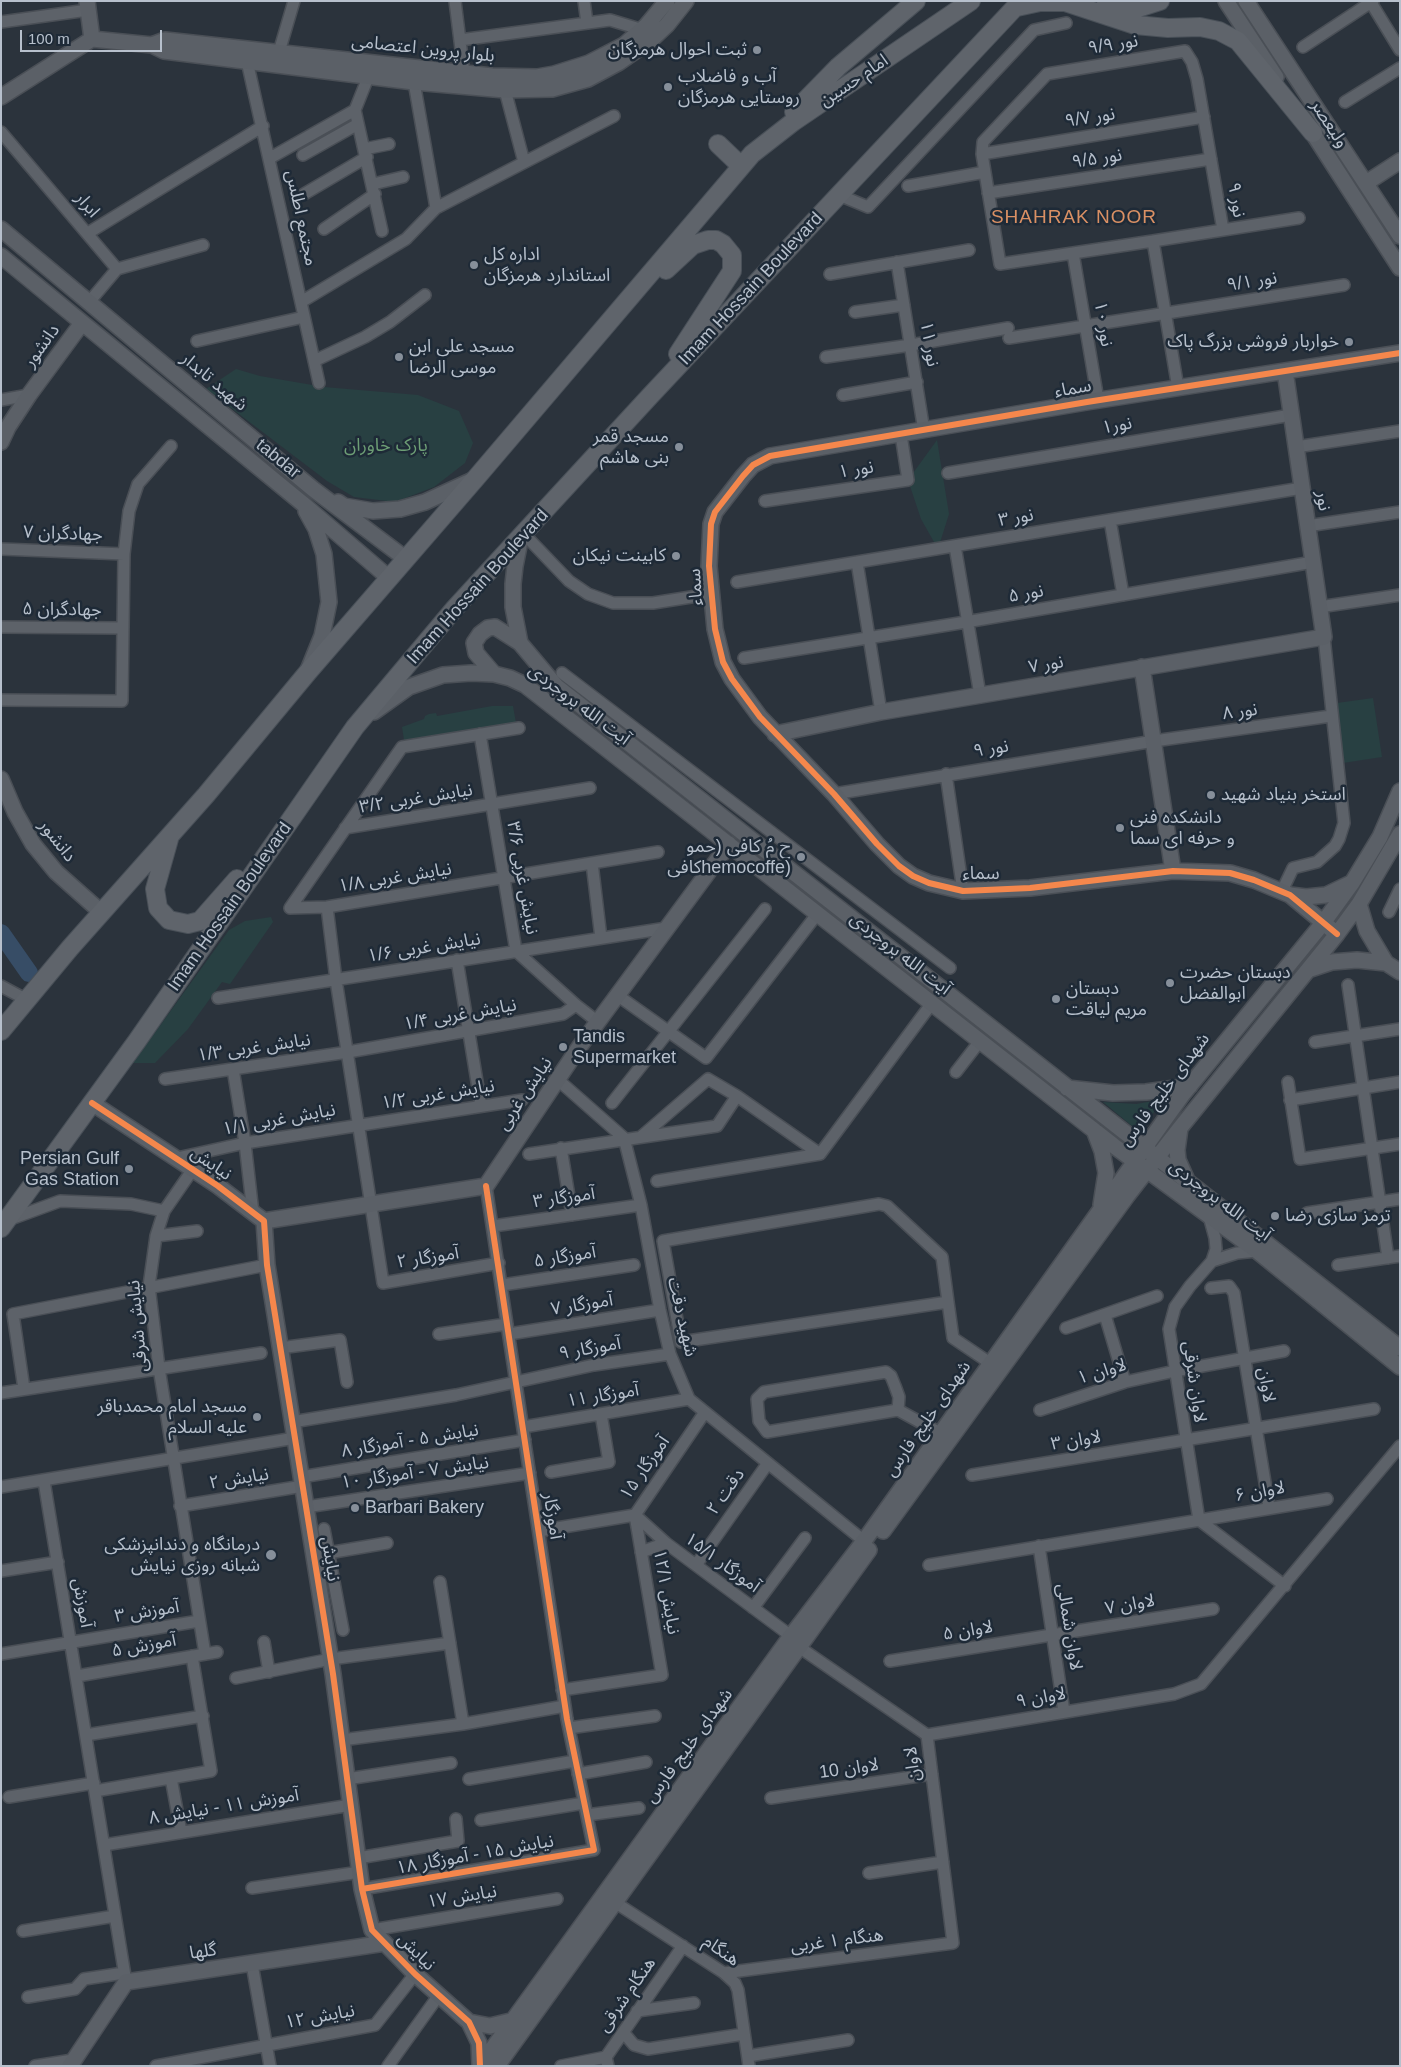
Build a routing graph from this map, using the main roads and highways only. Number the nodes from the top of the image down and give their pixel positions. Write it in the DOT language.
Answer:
graph roads {
  1 [pos="667,1"];
  2 [pos="686,1"];
  3 [pos="916,1"];
  4 [pos="971,1"];
  5 [pos="1106,1"];
  6 [pos="1160,1"];
  7 [pos="1226,1"];
  8 [pos="1246,1"];
  9 [pos="1019,4"];
  10 [pos="87,6"];
  11 [pos="92,40"];
  12 [pos="152,45"];
  13 [pos="1,98"];
  14 [pos="1313,133"];
  15 [pos="766,141"];
  16 [pos="718,144"];
  17 [pos="1400,160"];
  18 [pos="741,166"];
  19 [pos="1366,183"];
  20 [pos="1,229"];
  21 [pos="1400,236"];
  22 [pos="1,256"];
  23 [pos="1400,268"];
  24 [pos="633,295"];
  25 [pos="82,323"];
  26 [pos="1400,353"];
  27 [pos="1285,371"];
  28 [pos="650,396"];
  29 [pos="208,402"];
  30 [pos="197,417"];
  31 [pos="1,442"];
  32 [pos="476,478"];
  33 [pos="313,489"];
  34 [pos="302,503"];
  35 [pos="522,535"];
  36 [pos="378,538"];
  37 [pos="364,557"];
  38 [pos="406,559"];
  39 [pos="389,578"];
  40 [pos="1324,637"];
  41 [pos="520,643"];
  42 [pos="1142,667"];
  43 [pos="308,672"];
  44 [pos="494,674"];
  45 [pos="355,727"];
  46 [pos="775,734"];
  47 [pos="1,779"];
  48 [pos="1400,791"];
  49 [pos="301,805"];
  50 [pos="1400,834"];
  51 [pos="170,836"];
  52 [pos="729,844"];
  53 [pos="1173,871"];
  54 [pos="1352,883"];
  55 [pos="1286,893"];
  56 [pos="1359,904"];
  57 [pos="102,912"];
  58 [pos="1324,923"];
  59 [pos="1337,934"];
  60 [pos="1386,963"];
  61 [pos="1308,970"];
  62 [pos="1400,972"];
  63 [pos="1,1031"];
  64 [pos="1190,1086"];
  65 [pos="1066,1088"];
  66 [pos="92,1103"];
  67 [pos="1180,1128"];
  68 [pos="1093,1129"];
  69 [pos="1120,1129"];
  70 [pos="1110,1142"];
  71 [pos="1144,1147"];
  72 [pos="1157,1157"];
  73 [pos="1134,1161"];
  74 [pos="1147,1171"];
  75 [pos="1187,1179"];
  76 [pos="1179,1194"];
  77 [pos="1127,1196"];
  78 [pos="1100,1208"];
  79 [pos="258,1217"];
  80 [pos="4,1224"];
  81 [pos="1400,1348"];
  82 [pos="1400,1367"];
  83 [pos="926,1463"];
  84 [pos="795,1642"];
  85 [pos="680,1802"];
  86 [pos="385,1943"];
  87 [pos="515,2020"];
  88 [pos="469,2022"];
  89 [pos="72,2063"];
  90 [pos="480,2066"];
  91 [pos="497,2066"];
  1 -- 12 [label="main road, بلوار پروین اعتصامی"];
  2 -- 12 [label="main road, بلوار پروین اعتصامی"];
  3 -- 15 [label="main road"];
  4 -- 15 [label="main road, امام حسین"];
  5 -- 6 [label="main road"];
  7 -- 14 [label="main road, ولیعصر"];
  8 -- 19 [label="main road, ولیعصر"];
  9 -- 14 [label="main road"];
  9 -- 28 [label="main road, Imam Hossain Boulevard"];
  10 -- 11 [label="main road"];
  11 -- 12 [label="main road"];
  11 -- 13 [label="main road"];
  14 -- 23 [label="main road, ولیعصر"];
  15 -- 18 [label="main road, امام حسین"];
  16 -- 18 [label="main road"];
  17 -- 19 [label="main road"];
  18 -- 24 [label="main road"];
  19 -- 21 [label="main road, ولیعصر"];
  20 -- 29 [label="main road, شهید تابدار"];
  22 -- 25 [label="main road, tabdar"];
  24 -- 28 [label="main road"];
  24 -- 32 [label="main road"];
  25 -- 30 [label="main road, tabdar"];
  25 -- 31 [label="main road, دانشور"];
  26 -- 27 [label="main road, سماء"];
  27 -- 40 [label="main road, نور"];
  27 -- 46 [label="main road, سماء"];
  28 -- 35 [label="main road, Imam Hossain Boulevard"];
  29 -- 30 [label="main road"];
  29 -- 33 [label="main road, شهید تابدار"];
  30 -- 34 [label="main road, tabdar"];
  32 -- 33 [label="main road"];
  32 -- 38 [label="main road"];
  33 -- 36 [label="main road, شهید تابدار"];
  34 -- 37 [label="main road, tabdar"];
  34 -- 43 [label="main road"];
  35 -- 41 [label="main road, آیت الله بروجردی"];
  35 -- 45 [label="main road, Imam Hossain Boulevard"];
  36 -- 37 [label="main road"];
  36 -- 38 [label="main road, شهید تابدار"];
  37 -- 39 [label="main road, tabdar"];
  38 -- 39 [label="main road"];
  39 -- 43 [label="main road"];
  40 -- 42 [label="main road, نور ۷"];
  41 -- 44 [label="main road"];
  41 -- 65 [label="main road, آیت الله بروجردی"];
  42 -- 46 [label="main road, نور ۷"];
  42 -- 53 [label="main road"];
  43 -- 51 [label="main road"];
  44 -- 45 [label="main road, آیت الله بروجردی"];
  44 -- 52 [label="main road, آیت الله بروجردی"];
  45 -- 49 [label="main road, Imam Hossain Boulevard"];
  46 -- 53 [label="main road, سماء"];
  47 -- 57 [label="main road, دانشور"];
  48 -- 54 [label="main road, شهدای خلیج فارس"];
  49 -- 51 [label="main road"];
  49 -- 66 [label="main road, Imam Hossain Boulevard"];
  50 -- 56 [label="main road, شهدای خلیج فارس"];
  51 -- 57 [label="main road"];
  52 -- 68 [label="main road, آیت الله بروجردی"];
  52 -- 79 [label="main road, نیایش غربی"];
  53 -- 55 [label="main road, سماء"];
  54 -- 55 [label="main road"];
  54 -- 58 [label="main road, شهدای خلیج فارس"];
  55 -- 58 [label="main road, سماء"];
  56 -- 59 [label="main road, شهدای خلیج فارس"];
  56 -- 60 [label="main road"];
  57 -- 63 [label="main road"];
  58 -- 59 [label="main road, سماء"];
  58 -- 64 [label="main road, شهدای خلیج فارس"];
  59 -- 61 [label="main road, شهدای خلیج فارس"];
  60 -- 61 [label="main road"];
  60 -- 62 [label="main road"];
  61 -- 67 [label="main road, شهدای خلیج فارس"];
  64 -- 65 [label="main road"];
  64 -- 71 [label="main road, شهدای خلیج فارس"];
  65 -- 69 [label="main road, آیت الله بروجردی"];
  66 -- 79 [label="main road, نیایش"];
  66 -- 80 [label="main road, Imam Hossain Boulevard"];
  67 -- 72 [label="main road, شهدای خلیج فارس"];
  67 -- 75 [label="main road"];
  68 -- 70 [label="main road, آیت الله بروجردی"];
  68 -- 78 [label="main road"];
  69 -- 70 [label="main road"];
  69 -- 71 [label="main road, آیت الله بروجردی"];
  70 -- 73 [label="main road, آیت الله بروجردی"];
  71 -- 72 [label="main road, آیت الله بروجردی"];
  71 -- 73 [label="main road, شهدای خلیج فارس"];
  72 -- 74 [label="main road, شهدای خلیج فارس"];
  72 -- 75 [label="main road, آیت الله بروجردی"];
  73 -- 74 [label="main road, آیت الله بروجردی"];
  73 -- 78 [label="main road, شهدای خلیج فارس"];
  74 -- 76 [label="main road, آیت الله بروجردی"];
  74 -- 77 [label="main road, شهدای خلیج فارس"];
  75 -- 81 [label="main road, آیت الله بروجردی"];
  76 -- 77 [label="main road"];
  76 -- 82 [label="main road, آیت الله بروجردی"];
  77 -- 83 [label="main road, شهدای خلیج فارس"];
  78 -- 83 [label="main road, شهدای خلیج فارس"];
  79 -- 86 [label="main road, نیایش"];
  83 -- 84 [label="main road, شهدای خلیج فارس"];
  83 -- 84 [label="main road, شهدای خلیج فارس"];
  84 -- 85 [label="main road, شهدای خلیج فارس"];
  85 -- 87 [label="main road, شهدای خلیج فارس"];
  85 -- 91 [label="main road, شهدای خلیج فارس"];
  86 -- 88 [label="main road, نیایش"];
  86 -- 89 [label="main road, گلها"];
  87 -- 88 [label="main road"];
  87 -- 90 [label="main road, شهدای خلیج فارس"];
  88 -- 90 [label="main road, نیایش"];
}
